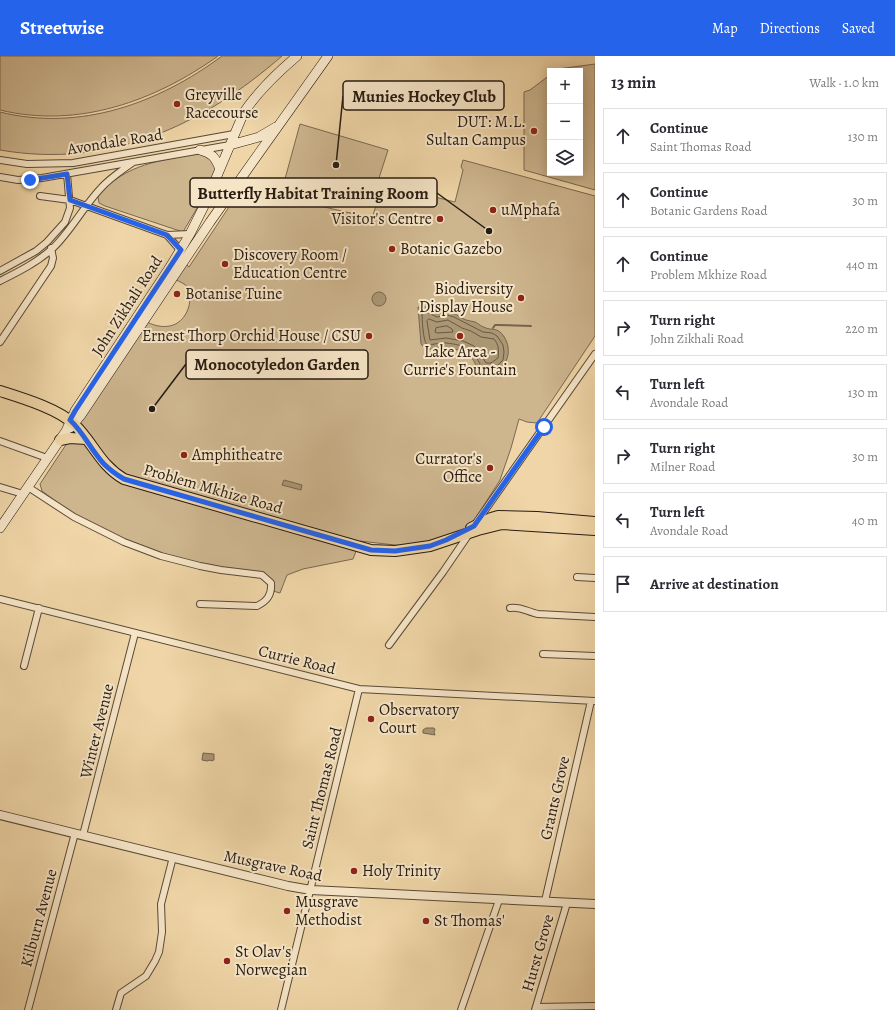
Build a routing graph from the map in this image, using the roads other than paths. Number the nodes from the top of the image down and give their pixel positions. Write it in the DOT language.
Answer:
graph roads {
  1 [pos="297,56"];
  2 [pos="328,56"];
  3 [pos="278,126"];
  4 [pos="235,131"];
  5 [pos="251,139"];
  6 [pos="230,145"];
  7 [pos="200,150"];
  8 [pos="0,160"];
  9 [pos="134,162"];
  10 [pos="220,169"];
  11 [pos="67,174"];
  12 [pos="0,177"];
  13 [pos="40,196"];
  14 [pos="70,200"];
  15 [pos="86,206"];
  16 [pos="190,234"];
  17 [pos="167,235"];
  18 [pos="47,242"];
  19 [pos="52,249"];
  20 [pos="181,250"];
  21 [pos="0,271"];
  22 [pos="0,281"];
  23 [pos="0,342"];
  24 [pos="595,354"];
  25 [pos="0,391"];
  26 [pos="70,425"];
  27 [pos="86,439"];
  28 [pos="60,440"];
  29 [pos="0,442"];
  30 [pos="47,458"];
  31 [pos="0,487"];
  32 [pos="25,491"];
  33 [pos="489,513"];
  34 [pos="595,522"];
  35 [pos="0,528"];
  36 [pos="595,530"];
  37 [pos="468,533"];
  38 [pos="577,577"];
  39 [pos="595,578"];
  40 [pos="0,599"];
  41 [pos="200,604"];
  42 [pos="39,608"];
  43 [pos="510,608"];
  44 [pos="595,617"];
  45 [pos="135,632"];
  46 [pos="389,645"];
  47 [pos="543,654"];
  48 [pos="595,656"];
  49 [pos="24,666"];
  50 [pos="360,689"];
  51 [pos="593,701"];
  52 [pos="0,814"];
  53 [pos="75,833"];
  54 [pos="83,835"];
  55 [pos="173,857"];
  56 [pos="311,890"];
  57 [pos="499,900"];
  58 [pos="545,901"];
  59 [pos="567,903"];
  60 [pos="595,904"];
  61 [pos="595,1006"];
  62 [pos="536,1008"];
  63 [pos="28,1010"];
  64 [pos="116,1010"];
  65 [pos="281,1010"];
  66 [pos="461,1010"];
  1 -- 4 [label="main road, John Zikhali Road"];
  2 -- 3 [label="main road, John Zikhali Road"];
  3 -- 5 [label="main road"];
  3 -- 26 [label="main road, John Zikhali Road"];
  4 -- 5 [label="main road"];
  4 -- 6 [label="main road, John Zikhali Road"];
  4 -- 8 [label="street, Avondale Road"];
  5 -- 6 [label="main road"];
  6 -- 7 [label="street, Avondale Road"];
  6 -- 10 [label="main road, John Zikhali Road"];
  7 -- 9 [label="street, Avondale Road"];
  7 -- 10 [label="main road"];
  9 -- 11 [label="street, Avondale Road"];
  9 -- 15 [label="street"];
  10 -- 16 [label="main road, John Zikhali Road"];
  11 -- 12 [label="street, Avondale Road"];
  11 -- 14 [label="street"];
  13 -- 14 [label="street"];
  14 -- 15 [label="street"];
  14 -- 18 [label="street"];
  15 -- 17 [label="street"];
  15 -- 19 [label="street"];
  16 -- 17 [label="street"];
  16 -- 20 [label="main road, John Zikhali Road"];
  17 -- 20 [label="street"];
  18 -- 19 [label="street"];
  18 -- 21 [label="street"];
  19 -- 22 [label="street"];
  19 -- 23 [label="street"];
  20 -- 26 [label="main road, John Zikhali Road"];
  24 -- 33 [label="street"];
  25 -- 26 [label="main road, Problem Mkhize Road"];
  26 -- 27 [label="main road, Problem Mkhize Road"];
  26 -- 28 [label="main road, John Zikhali Road"];
  27 -- 28 [label="main road"];
  27 -- 37 [label="main road, Problem Mkhize Road"];
  28 -- 30 [label="main road, John Zikhali Road"];
  29 -- 30 [label="street"];
  30 -- 32 [label="main road, John Zikhali Road"];
  31 -- 32 [label="street"];
  32 -- 35 [label="main road, John Zikhali Road"];
  32 -- 41 [label="street"];
  33 -- 34 [label="main road"];
  33 -- 37 [label="main road"];
  36 -- 37 [label="main road"];
  37 -- 46 [label="street"];
  38 -- 39 [label="street"];
  40 -- 42 [label="street, Currie Road"];
  42 -- 45 [label="street, Currie Road"];
  42 -- 49 [label="street"];
  43 -- 44 [label="street"];
  45 -- 50 [label="street, Currie Road"];
  45 -- 54 [label="street, Winter Avenue"];
  47 -- 48 [label="street"];
  50 -- 51 [label="street, Currie Road"];
  50 -- 56 [label="street, Saint Thomas Road"];
  51 -- 58 [label="street, Grants Grove"];
  52 -- 53 [label="street, Musgrave Road"];
  53 -- 54 [label="street, Musgrave Road"];
  53 -- 63 [label="street, Kilburn Avenue"];
  54 -- 55 [label="street, Musgrave Road"];
  55 -- 56 [label="street, Musgrave Road"];
  55 -- 64 [label="street"];
  56 -- 57 [label="street, Musgrave Road"];
  56 -- 65 [label="street, Saint Thomas Road"];
  57 -- 58 [label="street, Musgrave Road"];
  57 -- 66 [label="street"];
  58 -- 59 [label="street, Musgrave Road"];
  59 -- 60 [label="street, Musgrave Road"];
  59 -- 62 [label="street, Hurst Grove"];
  61 -- 62 [label="street"];
}
